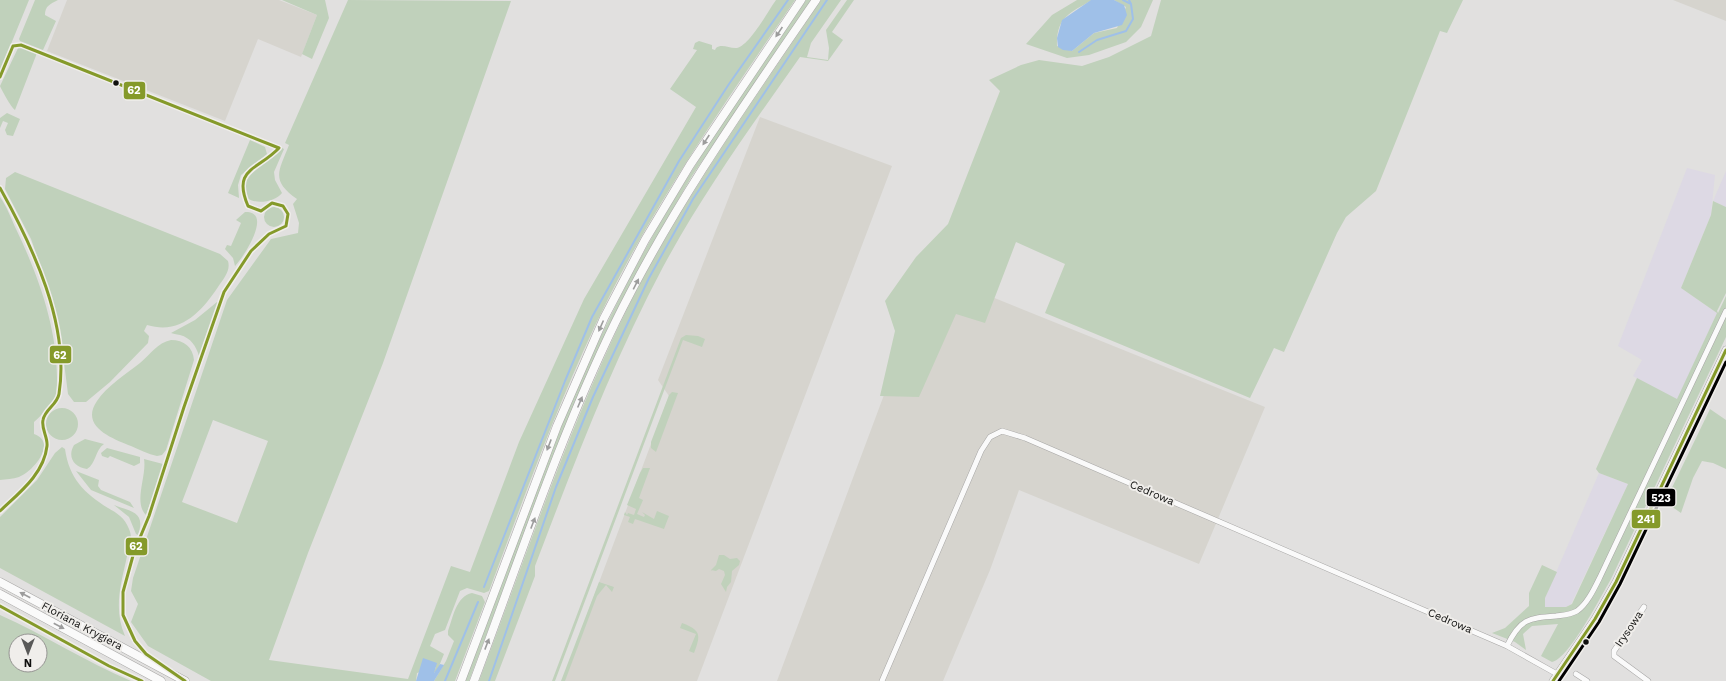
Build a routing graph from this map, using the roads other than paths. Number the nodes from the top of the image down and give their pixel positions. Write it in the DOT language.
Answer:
graph roads {
  1 [pos="801,0"];
  2 [pos="816,0"];
  3 [pos="1726,311"];
  4 [pos="1726,350"];
  5 [pos="0,582"];
  6 [pos="0,594"];
  7 [pos="1644,607"];
  8 [pos="1507,646"];
  9 [pos="1557,674"];
  10 [pos="1576,674"];
  11 [pos="161,681"];
  12 [pos="185,681"];
  13 [pos="461,681"];
  14 [pos="474,681"];
  15 [pos="882,681"];
  16 [pos="1553,681"];
  17 [pos="1587,681"];
  18 [pos="1648,681"];
  1 -- 13 [label="main road, one-way"];
  14 -- 2 [label="main road, one-way"];
  3 -- 8 [label="street"];
  4 -- 9 [label="street"];
  12 -- 5 [label="main road, Floriana Krygiera, one-way"];
  6 -- 11 [label="main road, Floriana Krygiera, one-way"];
  7 -- 18 [label="street, Irysowa"];
  8 -- 9 [label="street, Cedrowa"];
  8 -- 15 [label="street, Cedrowa"];
  9 -- 16 [label="street"];
  10 -- 17 [label="street"];
}
